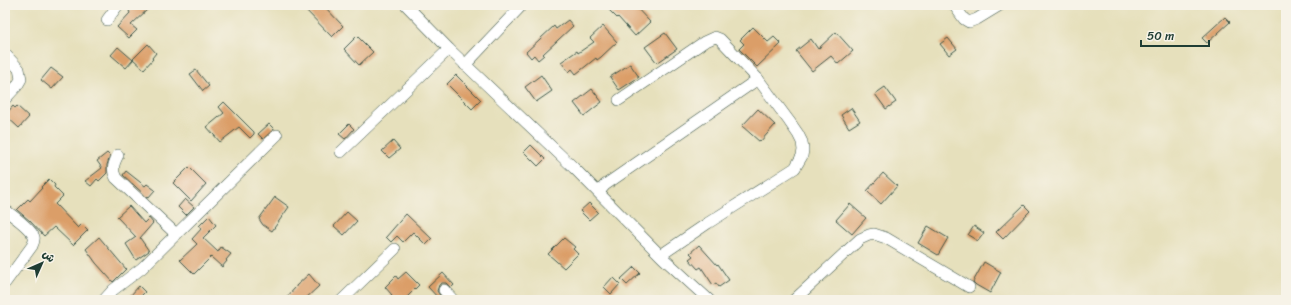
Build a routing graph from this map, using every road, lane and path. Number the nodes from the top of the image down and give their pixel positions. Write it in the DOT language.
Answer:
graph roads {
  1 [pos="118,5"];
  2 [pos="406,5"];
  3 [pos="522,5"];
  4 [pos="954,5"];
  5 [pos="1000,5"];
  6 [pos="107,20"];
  7 [pos="449,49"];
  8 [pos="5,54"];
  9 [pos="465,64"];
  10 [pos="758,79"];
  11 [pos="5,99"];
  12 [pos="619,100"];
  13 [pos="278,135"];
  14 [pos="341,152"];
  15 [pos="118,155"];
  16 [pos="599,192"];
  17 [pos="5,210"];
  18 [pos="176,234"];
  19 [pos="395,249"];
  20 [pos="661,255"];
  21 [pos="5,283"];
  22 [pos="969,287"];
  23 [pos="444,290"];
  24 [pos="104,300"];
  25 [pos="342,300"];
  26 [pos="453,300"];
  27 [pos="709,300"];
  28 [pos="794,300"];
  1 -- 6 [label="street"];
  2 -- 7 [label="street"];
  3 -- 9 [label="street"];
  4 -- 5 [label="street"];
  7 -- 9 [label="street"];
  7 -- 14 [label="street"];
  8 -- 11 [label="street"];
  9 -- 16 [label="street"];
  10 -- 12 [label="street"];
  10 -- 16 [label="street"];
  10 -- 20 [label="street"];
  13 -- 18 [label="street"];
  15 -- 18 [label="street"];
  16 -- 20 [label="street"];
  17 -- 21 [label="street"];
  18 -- 24 [label="street"];
  19 -- 25 [label="street"];
  20 -- 27 [label="street"];
  22 -- 28 [label="street"];
  23 -- 26 [label="street"];
}
